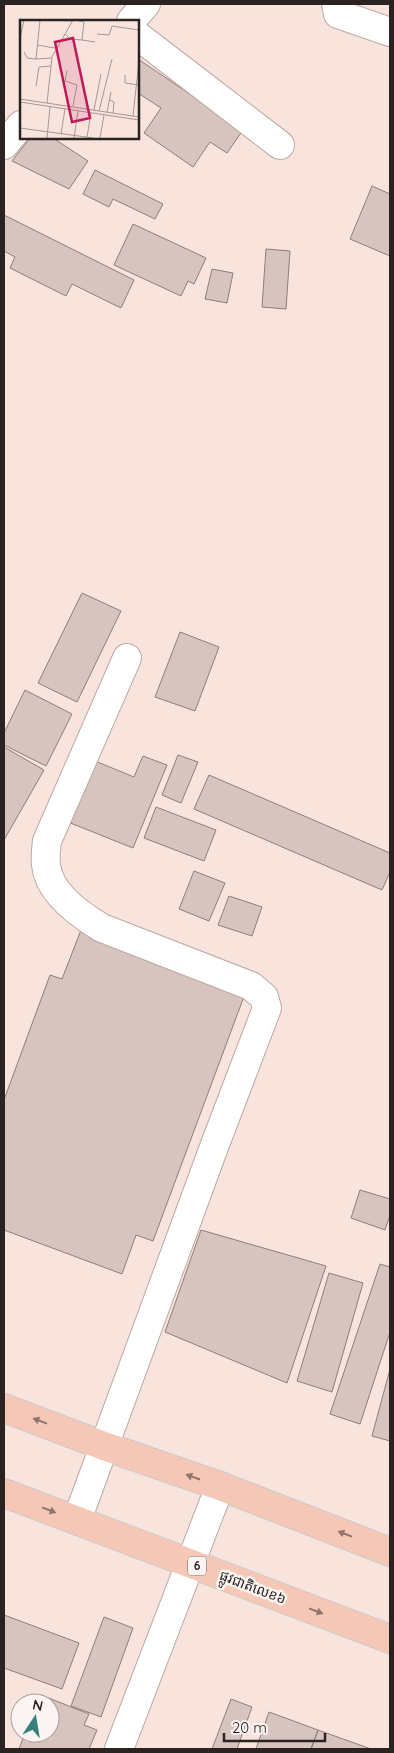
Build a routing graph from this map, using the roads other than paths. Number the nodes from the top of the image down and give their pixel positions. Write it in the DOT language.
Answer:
graph roads {
  1 [pos="146,4"];
  2 [pos="336,4"];
  3 [pos="132,20"];
  4 [pos="390,32"];
  5 [pos="139,37"];
  6 [pos="280,144"];
  7 [pos="126,658"];
  8 [pos="4,1408"];
  9 [pos="104,1446"];
  10 [pos="220,1486"];
  11 [pos="4,1493"];
  12 [pos="77,1520"];
  13 [pos="390,1552"];
  14 [pos="191,1564"];
  15 [pos="390,1639"];
  16 [pos="118,1749"];
  1 -- 3 [label="street"];
  2 -- 4 [label="street"];
  5 -- 6 [label="street"];
  7 -- 9 [label="street"];
  9 -- 8 [label="main road, one-way"];
  10 -- 9 [label="main road, one-way"];
  9 -- 12 [label="street"];
  13 -- 10 [label="main road, one-way"];
  10 -- 14 [label="street"];
  11 -- 12 [label="main road, ផ្លូវជាតិលេខ៦ / 6, one-way"];
  12 -- 14 [label="main road, ផ្លូវជាតិលេខ៦ / 6"];
  14 -- 15 [label="main road, ផ្លូវជាតិលេខ៦ / 6, one-way"];
  14 -- 16 [label="street"];
}
